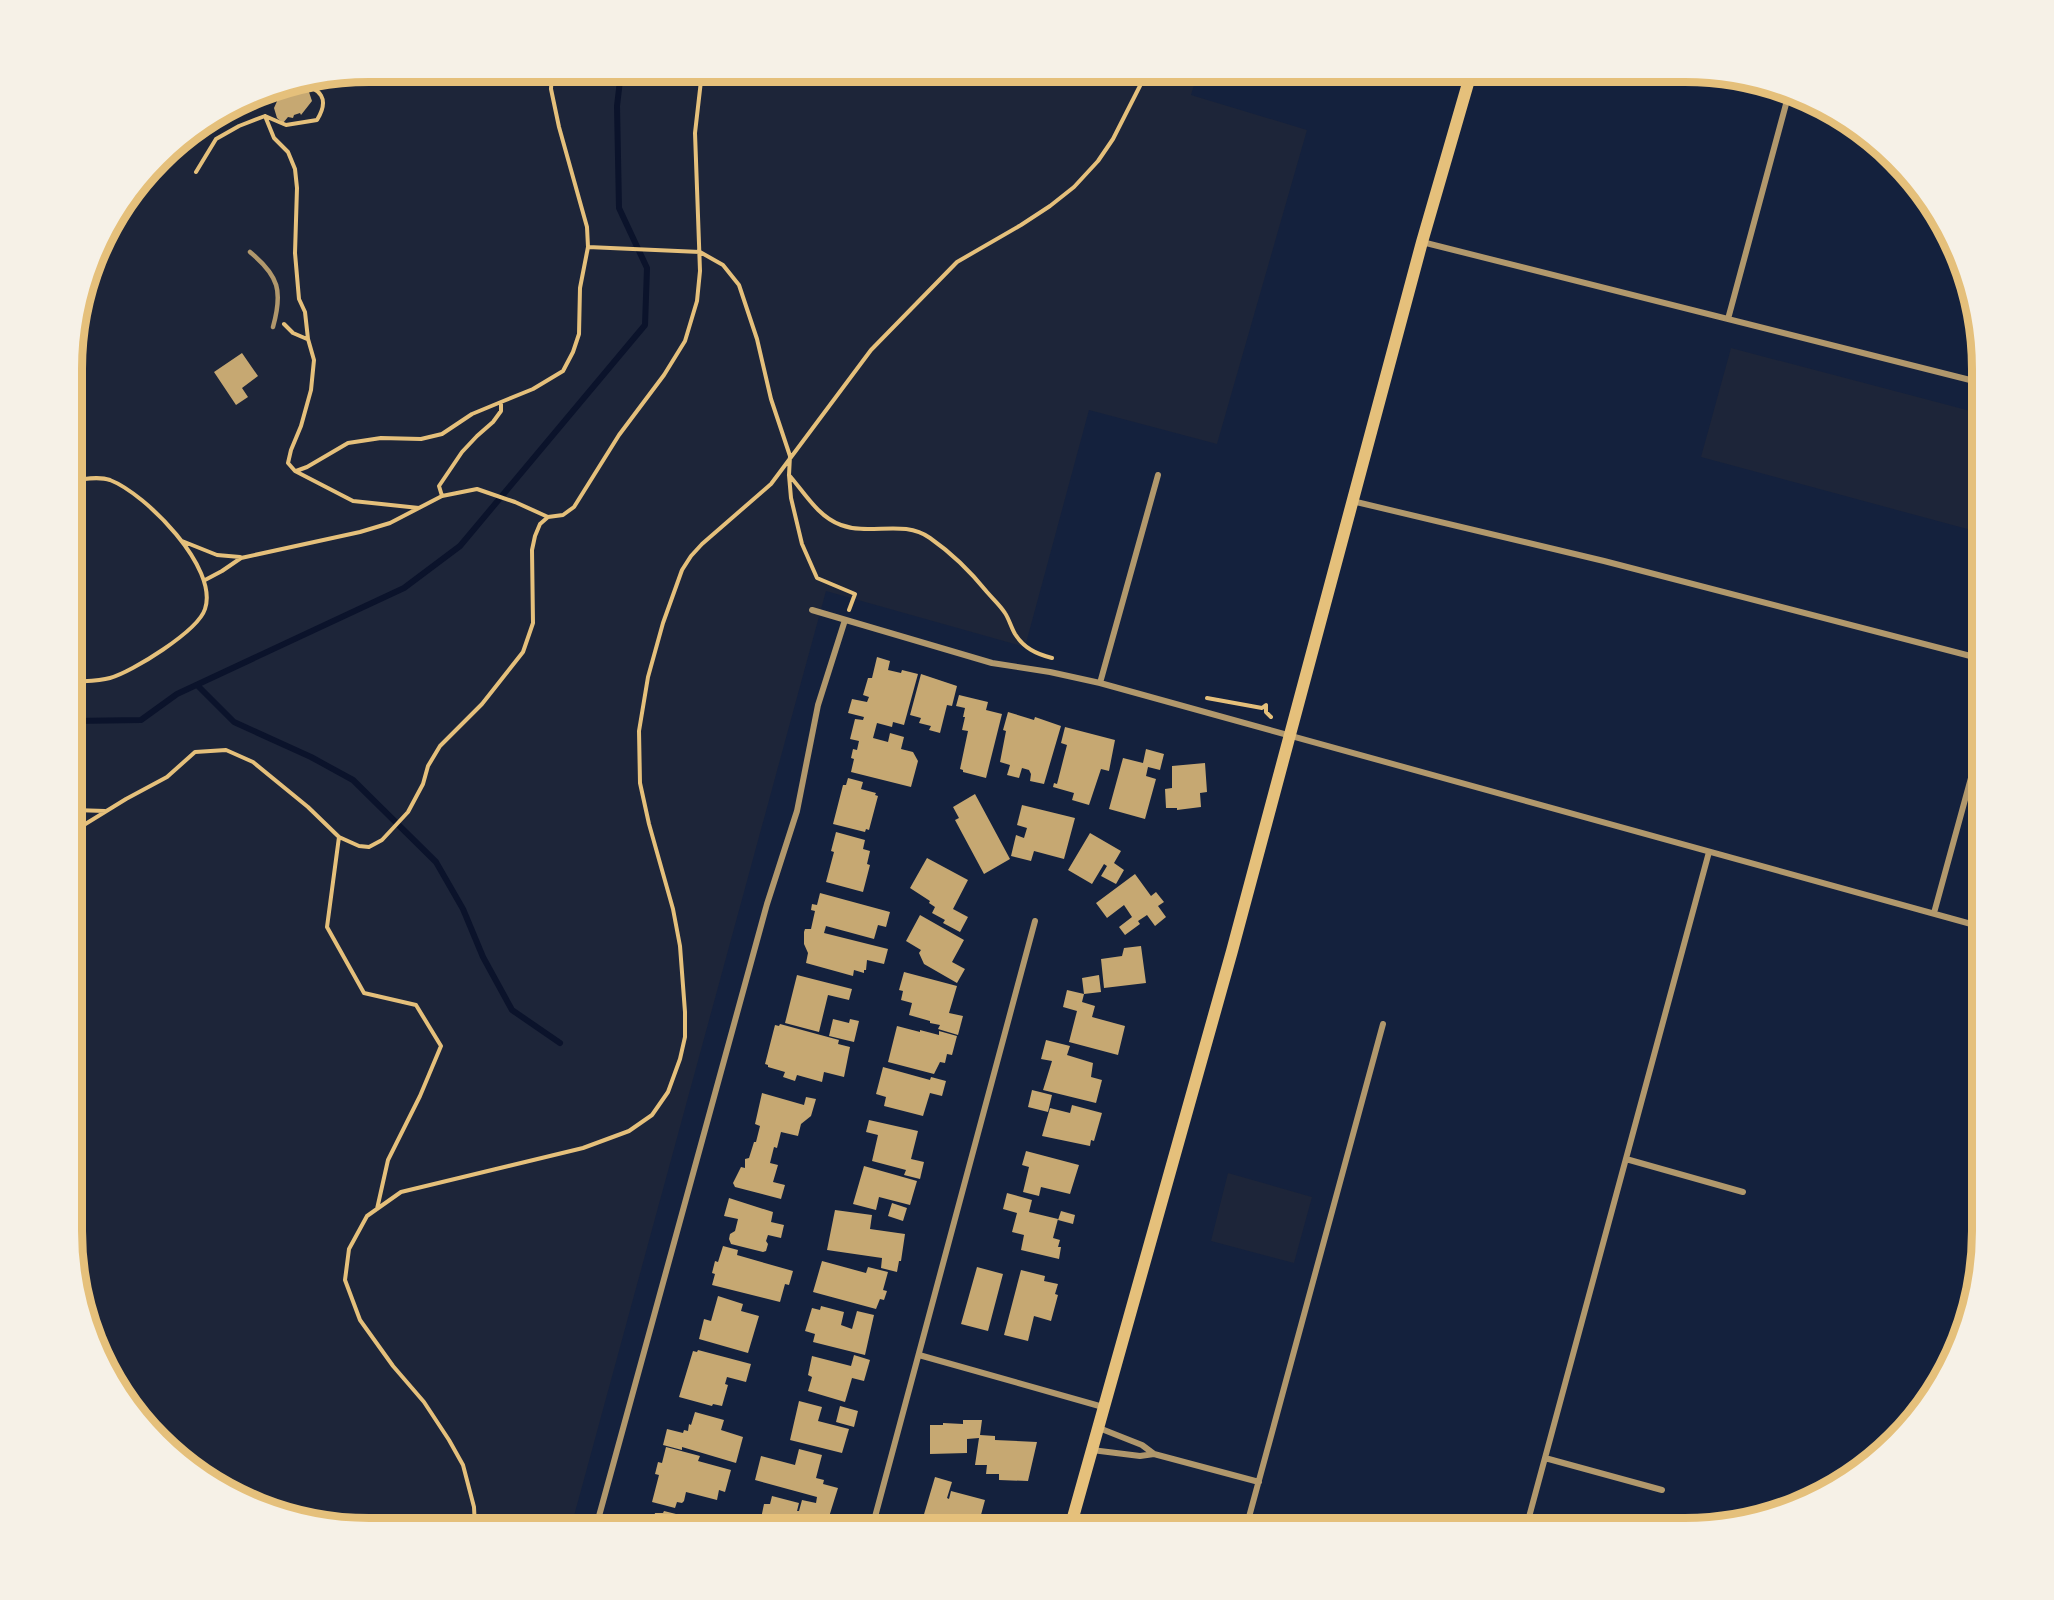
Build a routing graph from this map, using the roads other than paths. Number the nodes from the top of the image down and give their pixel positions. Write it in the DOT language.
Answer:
graph roads {
  1 [pos="1468,82"];
  2 [pos="1787,101"];
  3 [pos="1422,242"];
  4 [pos="250,252"];
  5 [pos="1728,318"];
  6 [pos="273,327"];
  7 [pos="1972,379"];
  8 [pos="1158,475"];
  9 [pos="1352,501"];
  10 [pos="812,610"];
  11 [pos="846,620"];
  12 [pos="1972,656"];
  13 [pos="1100,683"];
  14 [pos="1289,735"];
  15 [pos="1972,773"];
  16 [pos="1709,852"];
  17 [pos="1934,914"];
  18 [pos="1035,921"];
  19 [pos="1972,924"];
  20 [pos="1383,1024"];
  21 [pos="1626,1159"];
  22 [pos="1743,1192"];
  23 [pos="919,1355"];
  24 [pos="1103,1407"];
  25 [pos="1098,1427"];
  26 [pos="1092,1450"];
  27 [pos="1154,1454"];
  28 [pos="1545,1458"];
  29 [pos="1259,1482"];
  30 [pos="1662,1490"];
  31 [pos="598,1518"];
  32 [pos="875,1518"];
  33 [pos="1073,1518"];
  34 [pos="1249,1518"];
  35 [pos="1529,1518"];
  1 -- 3 [label="main road"];
  2 -- 5 [label="street"];
  3 -- 5 [label="street"];
  3 -- 9 [label="main road"];
  4 -- 6 [label="lane"];
  5 -- 7 [label="street"];
  8 -- 13 [label="street"];
  9 -- 12 [label="street"];
  9 -- 14 [label="main road"];
  10 -- 11 [label="street"];
  11 -- 13 [label="street"];
  11 -- 31 [label="street"];
  13 -- 14 [label="street"];
  14 -- 16 [label="street"];
  14 -- 24 [label="main road"];
  15 -- 17 [label="street"];
  16 -- 17 [label="street"];
  16 -- 21 [label="street"];
  17 -- 19 [label="street"];
  18 -- 23 [label="street"];
  20 -- 29 [label="street"];
  21 -- 22 [label="street"];
  21 -- 28 [label="street"];
  23 -- 24 [label="street"];
  23 -- 32 [label="street"];
  24 -- 25 [label="main road"];
  25 -- 26 [label="main road"];
  25 -- 27 [label="street"];
  26 -- 27 [label="street"];
  26 -- 33 [label="main road"];
  27 -- 29 [label="street"];
  28 -- 30 [label="street"];
  28 -- 35 [label="street"];
  29 -- 34 [label="street"];
}
